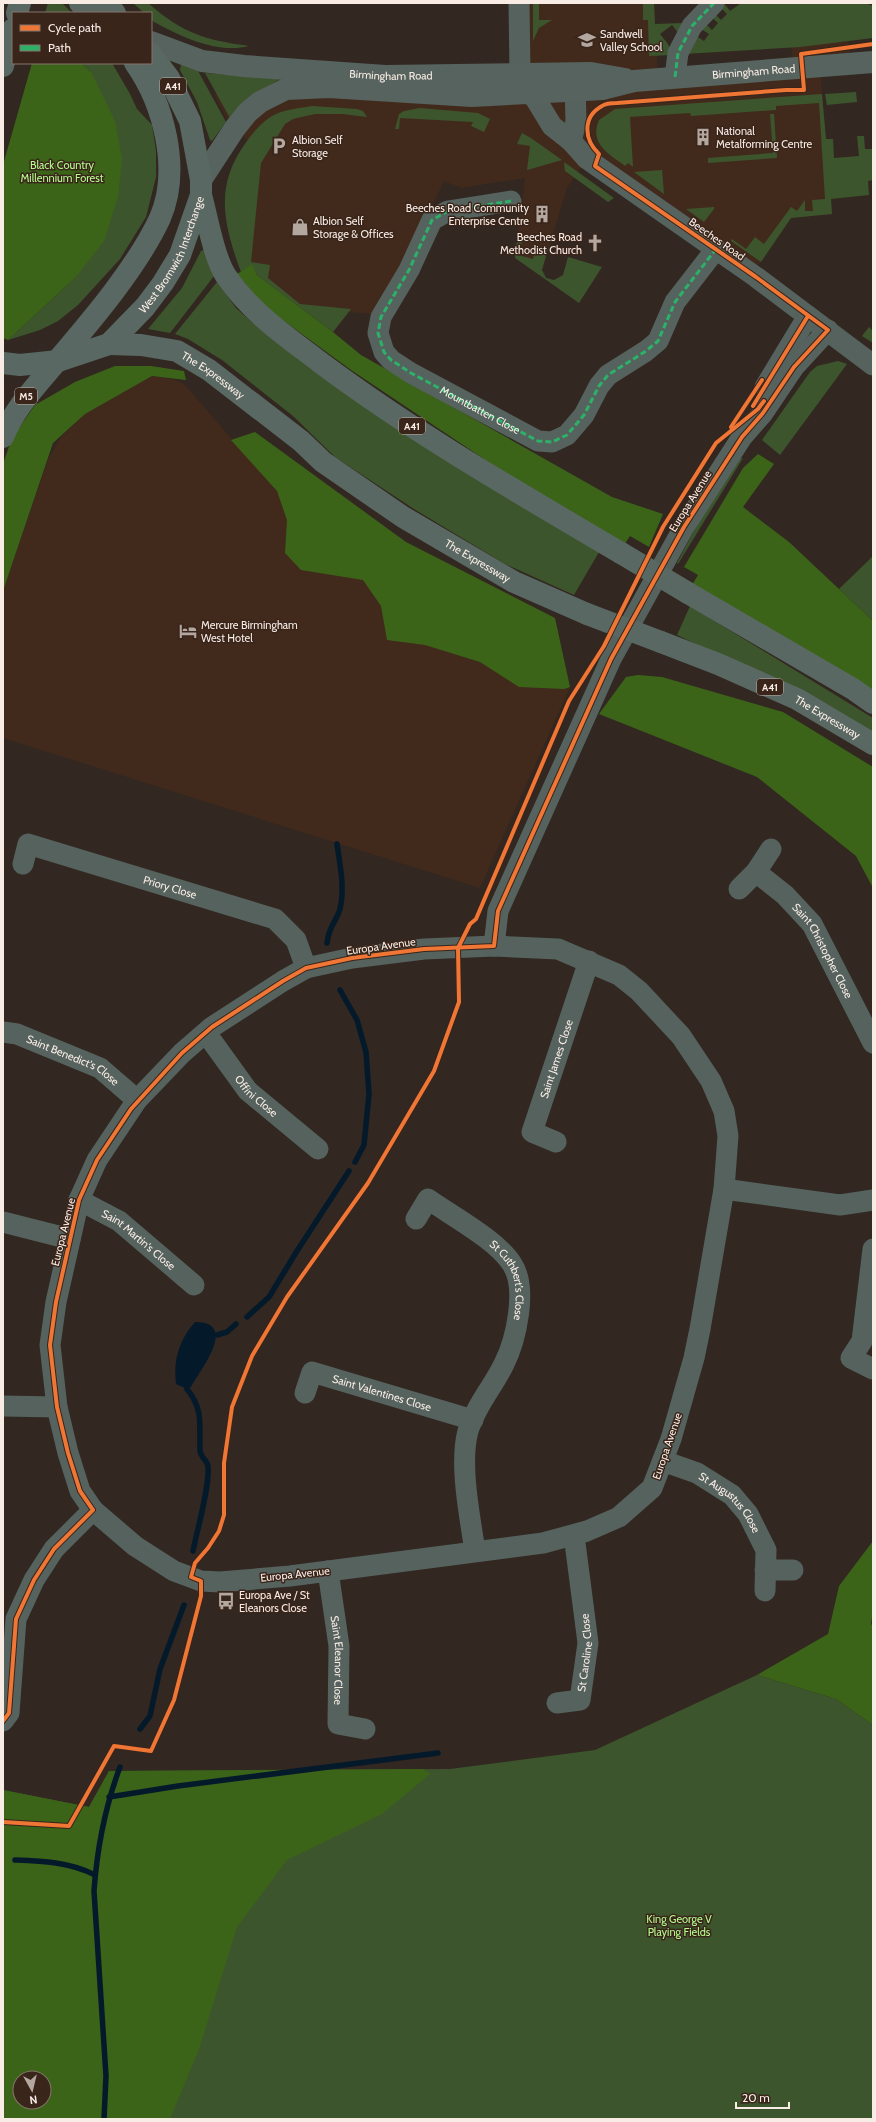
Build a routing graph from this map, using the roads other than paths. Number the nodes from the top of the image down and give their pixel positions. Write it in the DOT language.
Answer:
graph roads {
  1 [pos="80,3"];
  2 [pos="106,3"];
  3 [pos="519,3"];
  4 [pos="714,3"];
  5 [pos="89,12"];
  6 [pos="115,12"];
  7 [pos="12,33"];
  8 [pos="152,42"];
  9 [pos="152,55"];
  10 [pos="873,62"];
  11 [pos="136,64"];
  12 [pos="3,66"];
  13 [pos="675,77"];
  14 [pos="529,80"];
  15 [pos="634,80"];
  16 [pos="579,96"];
  17 [pos="571,141"];
  18 [pos="201,187"];
  19 [pos="511,201"];
  20 [pos="716,249"];
  21 [pos="808,316"];
  22 [pos="828,330"];
  23 [pos="109,344"];
  24 [pos="58,361"];
  25 [pos="3,363"];
  26 [pos="873,365"];
  27 [pos="3,437"];
  28 [pos="742,437"];
  29 [pos="873,703"];
  30 [pos="873,744"];
  31 [pos="771,849"];
  32 [pos="23,864"];
  33 [pos="756,872"];
  34 [pos="739,889"];
  35 [pos="494,946"];
  36 [pos="589,961"];
  37 [pos="306,968"];
  38 [pos="3,1032"];
  39 [pos="206,1033"];
  40 [pos="873,1043"];
  41 [pos="137,1100"];
  42 [pos="556,1142"];
  43 [pos="318,1149"];
  44 [pos="724,1189"];
  45 [pos="79,1200"];
  46 [pos="873,1206"];
  47 [pos="416,1219"];
  48 [pos="3,1222"];
  49 [pos="70,1239"];
  50 [pos="873,1249"];
  51 [pos="194,1285"];
  52 [pos="873,1369"];
  53 [pos="305,1393"];
  54 [pos="3,1406"];
  55 [pos="57,1407"];
  56 [pos="473,1420"];
  57 [pos="663,1461"];
  58 [pos="93,1510"];
  59 [pos="574,1535"];
  60 [pos="475,1551"];
  61 [pos="765,1570"];
  62 [pos="794,1570"];
  63 [pos="328,1571"];
  64 [pos="765,1591"];
  65 [pos="9,1616"];
  66 [pos="557,1703"];
  67 [pos="3,1721"];
  68 [pos="365,1729"];
  1 -- 5 [label="highway"];
  2 -- 6 [label="highway"];
  3 -- 14 [label="street"];
  4 -- 13 [label="street"];
  7 -- 12 [label="highway"];
  8 -- 14 [label="street, Birmingham Road"];
  9 -- 18 [label="highway, West Bromwich Interchange / A41"];
  10 -- 13 [label="street, Birmingham Road"];
  11 -- 24 [label="highway"];
  13 -- 15 [label="street, Birmingham Road"];
  14 -- 15 [label="street, Birmingham Road"];
  14 -- 16 [label="street, Birmingham Road"];
  14 -- 16 [label="street"];
  14 -- 17 [label="street, Beeches Road"];
  14 -- 18 [label="street, Birmingham Road"];
  15 -- 16 [label="street, Birmingham Road"];
  16 -- 17 [label="street"];
  17 -- 20 [label="street, Beeches Road"];
  18 -- 23 [label="highway, West Bromwich Interchange / A41"];
  18 -- 29 [label="highway, A41, bridge"];
  19 -- 20 [label="street, Mountbatten Close"];
  20 -- 21 [label="street, Beeches Road"];
  21 -- 22 [label="street, Beeches Road"];
  21 -- 28 [label="street, Europa Avenue"];
  22 -- 26 [label="street, Beeches Road"];
  22 -- 28 [label="street, Europa Avenue"];
  23 -- 24 [label="highway, West Bromwich Interchange / A41"];
  23 -- 30 [label="highway, The Expressway / A41, bridge"];
  24 -- 25 [label="highway, West Bromwich Interchange / A41"];
  24 -- 27 [label="highway, M5"];
  28 -- 35 [label="street, Europa Avenue"];
  31 -- 33 [label="street"];
  32 -- 37 [label="street, Priory Close"];
  33 -- 34 [label="street"];
  33 -- 40 [label="street, Saint Christopher Close"];
  35 -- 36 [label="street, Europa Avenue"];
  35 -- 37 [label="street, Europa Avenue"];
  36 -- 42 [label="street, Saint James Close"];
  36 -- 44 [label="street, Europa Avenue"];
  37 -- 39 [label="street, Europa Avenue"];
  38 -- 41 [label="street, Saint Benedict's Close"];
  39 -- 41 [label="street, Europa Avenue"];
  39 -- 43 [label="street, Offini Close"];
  41 -- 45 [label="street, Europa Avenue"];
  44 -- 46 [label="street"];
  44 -- 57 [label="street, Europa Avenue"];
  45 -- 49 [label="street, Europa Avenue"];
  45 -- 51 [label="street, Saint Martin's Close"];
  47 -- 56 [label="street, St Cuthbert's Close"];
  48 -- 49 [label="street"];
  49 -- 55 [label="street, Europa Avenue"];
  50 -- 52 [label="street"];
  53 -- 56 [label="street, Saint Valentines Close"];
  54 -- 55 [label="street"];
  55 -- 58 [label="street, Europa Avenue"];
  56 -- 60 [label="street, St Cuthbert's Close"];
  57 -- 59 [label="street, Europa Avenue"];
  57 -- 61 [label="street, St Augustus Close"];
  58 -- 63 [label="street, Europa Avenue"];
  58 -- 65 [label="street"];
  59 -- 60 [label="street, Europa Avenue"];
  59 -- 66 [label="street, St Caroline Close"];
  60 -- 63 [label="street, Europa Avenue"];
  61 -- 62 [label="street"];
  61 -- 64 [label="street, St Augustus Close"];
  63 -- 68 [label="street, Saint Eleanor Close"];
  65 -- 67 [label="street"];
}
